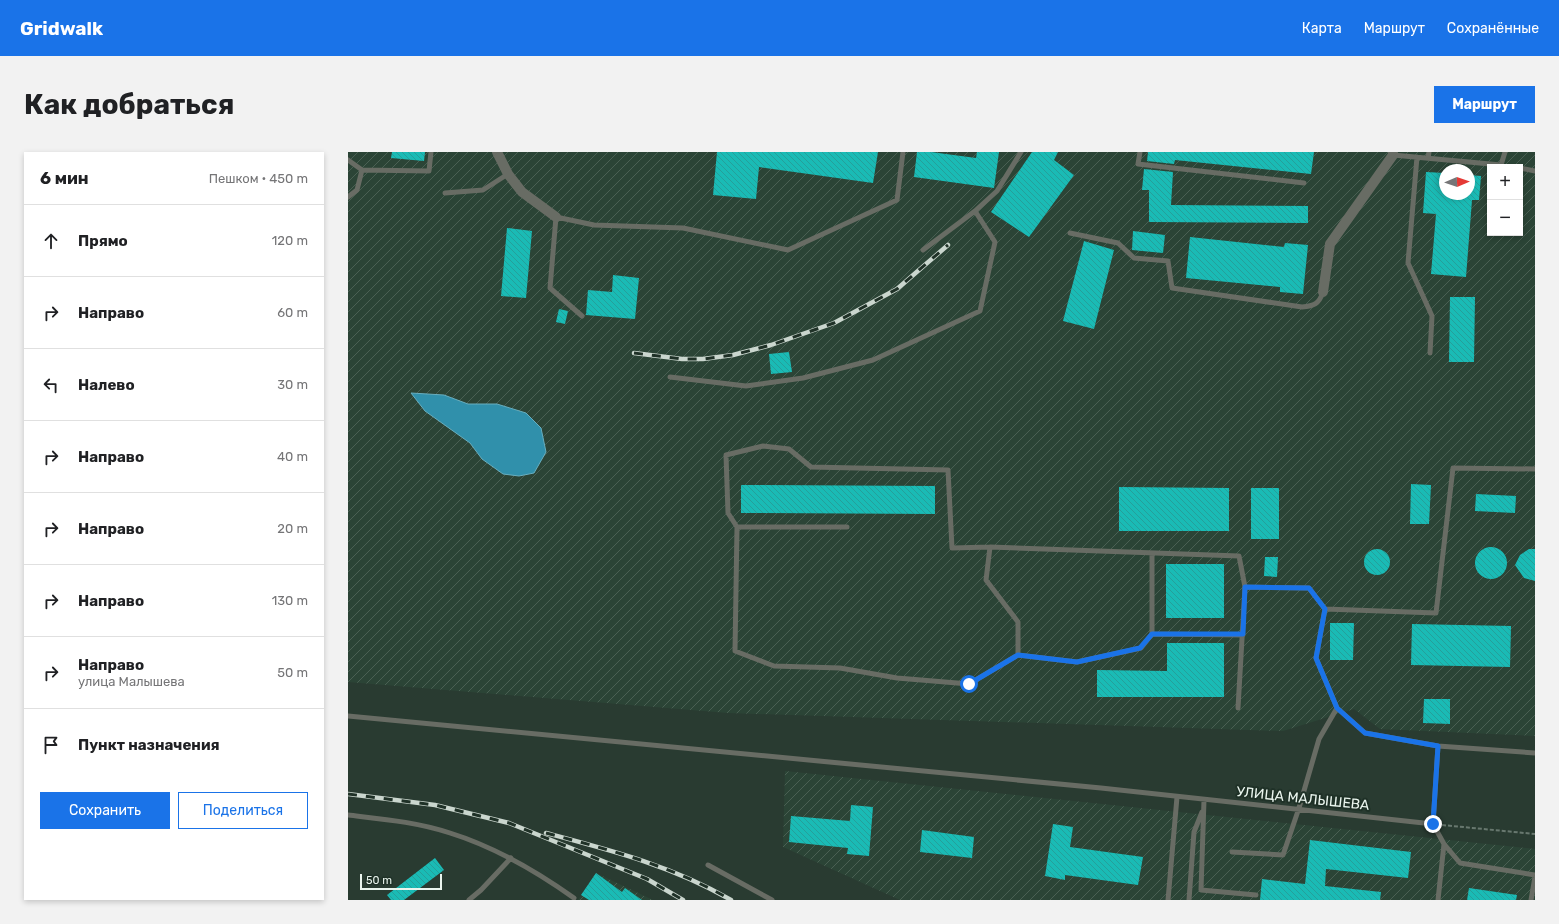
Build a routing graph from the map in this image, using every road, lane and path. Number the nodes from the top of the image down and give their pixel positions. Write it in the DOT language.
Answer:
graph roads {
  1 [pos="432,152"];
  2 [pos="497,152"];
  3 [pos="903,152"];
  4 [pos="1021,152"];
  5 [pos="1140,152"];
  6 [pos="1429,152"];
  7 [pos="1505,152"];
  8 [pos="1393,154"];
  9 [pos="1416,157"];
  10 [pos="1428,158"];
  11 [pos="348,160"];
  12 [pos="1491,164"];
  13 [pos="1501,164"];
  14 [pos="1523,169"];
  15 [pos="362,170"];
  16 [pos="1535,171"];
  17 [pos="508,174"];
  18 [pos="1304,182"];
  19 [pos="445,193"];
  20 [pos="348,196"];
  21 [pos="975,211"];
  22 [pos="556,218"];
  23 [pos="1070,233"];
  24 [pos="923,250"];
  25 [pos="1323,292"];
  26 [pos="582,316"];
  27 [pos="1430,353"];
  28 [pos="670,377"];
  29 [pos="1535,469"];
  30 [pos="737,527"];
  31 [pos="847,527"];
  32 [pos="990,547"];
  33 [pos="1152,553"];
  34 [pos="1245,587"];
  35 [pos="1325,609"];
  36 [pos="1152,634"];
  37 [pos="1243,634"];
  38 [pos="1018,655"];
  39 [pos="1238,708"];
  40 [pos="1337,708"];
  41 [pos="348,716"];
  42 [pos="1438,746"];
  43 [pos="1535,753"];
  44 [pos="1177,797"];
  45 [pos="1204,800"];
  46 [pos="1299,808"];
  47 [pos="1204,810"];
  48 [pos="348,815"];
  49 [pos="1433,824"];
  50 [pos="1535,834"];
  51 [pos="1444,844"];
  52 [pos="1232,852"];
  53 [pos="511,858"];
  54 [pos="708,865"];
  55 [pos="1535,876"];
  56 [pos="1256,895"];
  57 [pos="574,898"];
  58 [pos="469,900"];
  59 [pos="772,900"];
  60 [pos="1168,900"];
  61 [pos="1189,900"];
  62 [pos="1438,900"];
  63 [pos="1532,900"];
  1 -- 15 [label="lane"];
  2 -- 17 [label="street"];
  3 -- 22 [label="lane"];
  4 -- 21 [label="lane"];
  5 -- 18 [label="lane"];
  6 -- 10 [label="lane"];
  7 -- 13 [label="lane"];
  8 -- 9 [label="lane"];
  8 -- 25 [label="street"];
  9 -- 10 [label="lane"];
  9 -- 27 [label="lane"];
  10 -- 12 [label="lane"];
  11 -- 15 [label="lane"];
  14 -- 16 [label="lane"];
  15 -- 20 [label="lane"];
  17 -- 19 [label="lane"];
  17 -- 22 [label="street"];
  21 -- 24 [label="lane"];
  21 -- 28 [label="lane"];
  22 -- 26 [label="lane"];
  23 -- 25 [label="lane"];
  29 -- 35 [label="lane"];
  30 -- 31 [label="lane"];
  30 -- 32 [label="lane"];
  30 -- 38 [label="lane"];
  32 -- 33 [label="lane"];
  32 -- 38 [label="lane"];
  33 -- 34 [label="lane"];
  33 -- 36 [label="lane"];
  34 -- 35 [label="lane"];
  34 -- 37 [label="lane"];
  35 -- 40 [label="lane"];
  36 -- 37 [label="lane"];
  36 -- 38 [label="lane"];
  37 -- 39 [label="lane"];
  40 -- 42 [label="lane"];
  40 -- 46 [label="lane"];
  41 -- 44 [label="lane, УЛИЦА МАЛЫШЕВА"];
  42 -- 43 [label="lane"];
  42 -- 49 [label="lane"];
  44 -- 45 [label="lane, УЛИЦА МАЛЫШЕВА"];
  44 -- 60 [label="lane"];
  45 -- 46 [label="lane, УЛИЦА МАЛЫШЕВА"];
  45 -- 47 [label="lane"];
  46 -- 49 [label="lane, УЛИЦА МАЛЫШЕВА"];
  46 -- 52 [label="lane"];
  47 -- 56 [label="lane"];
  47 -- 61 [label="lane"];
  48 -- 53 [label="lane"];
  49 -- 50 [label="path"];
  49 -- 51 [label="lane"];
  51 -- 55 [label="lane"];
  51 -- 62 [label="lane"];
  53 -- 57 [label="lane"];
  53 -- 58 [label="lane"];
  54 -- 59 [label="lane"];
  55 -- 63 [label="lane"];
}
